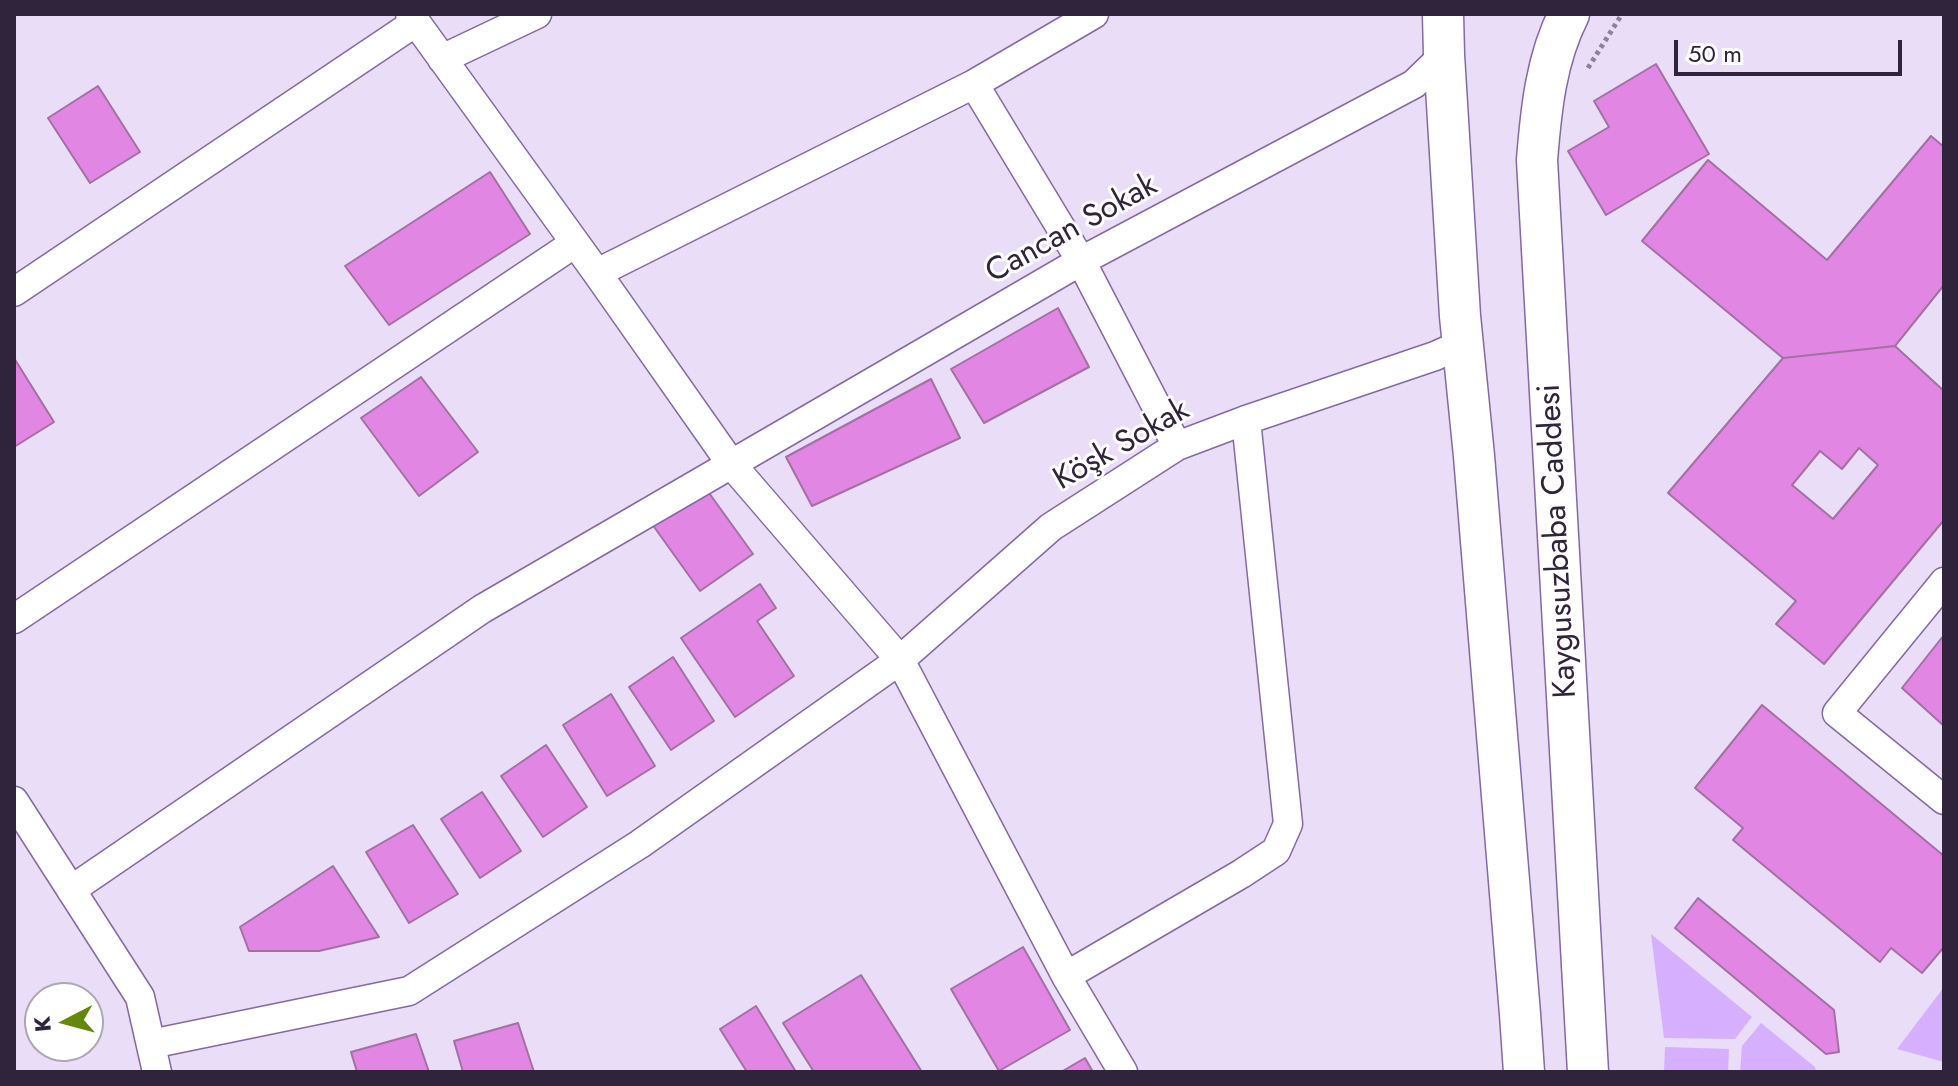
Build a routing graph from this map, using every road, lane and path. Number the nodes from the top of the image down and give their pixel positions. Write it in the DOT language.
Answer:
graph roads {
  1 [pos="537,14"];
  2 [pos="1094,14"];
  3 [pos="1443,14"];
  4 [pos="1569,14"];
  5 [pos="413,18"];
  6 [pos="1444,55"];
  7 [pos="442,59"];
  8 [pos="974,84"];
  9 [pos="575,243"];
  10 [pos="1081,261"];
  11 [pos="597,273"];
  12 [pos="14,292"];
  13 [pos="1462,344"];
  14 [pos="1246,420"];
  15 [pos="1177,446"];
  16 [pos="732,465"];
  17 [pos="1944,582"];
  18 [pos="14,619"];
  19 [pos="900,660"];
  20 [pos="1944,800"];
  21 [pos="14,801"];
  22 [pos="71,890"];
  23 [pos="1066,976"];
  24 [pos="151,1044"];
  25 [pos="157,1072"];
  26 [pos="1123,1072"];
  27 [pos="1524,1072"];
  28 [pos="1588,1072"];
  1 -- 7 [label="street"];
  2 -- 8 [label="street"];
  3 -- 6 [label="main road"];
  4 -- 28 [label="main road, Kaygusuzbaba Caddesi"];
  5 -- 7 [label="street"];
  5 -- 12 [label="street"];
  6 -- 10 [label="street, Cancan Sokak"];
  6 -- 13 [label="main road"];
  7 -- 9 [label="street"];
  8 -- 10 [label="street"];
  8 -- 11 [label="street"];
  9 -- 11 [label="street"];
  9 -- 18 [label="street"];
  10 -- 15 [label="street"];
  10 -- 16 [label="street, Cancan Sokak"];
  11 -- 16 [label="street"];
  13 -- 14 [label="street, Köşk Sokak"];
  13 -- 27 [label="main road"];
  14 -- 15 [label="street, Köşk Sokak"];
  14 -- 23 [label="street"];
  15 -- 19 [label="street, Köşk Sokak"];
  16 -- 19 [label="street"];
  16 -- 22 [label="street, Cancan Sokak"];
  17 -- 20 [label="street"];
  19 -- 23 [label="street"];
  19 -- 24 [label="street, Köşk Sokak"];
  21 -- 22 [label="street"];
  22 -- 24 [label="street"];
  23 -- 26 [label="street"];
  24 -- 25 [label="street"];
}
